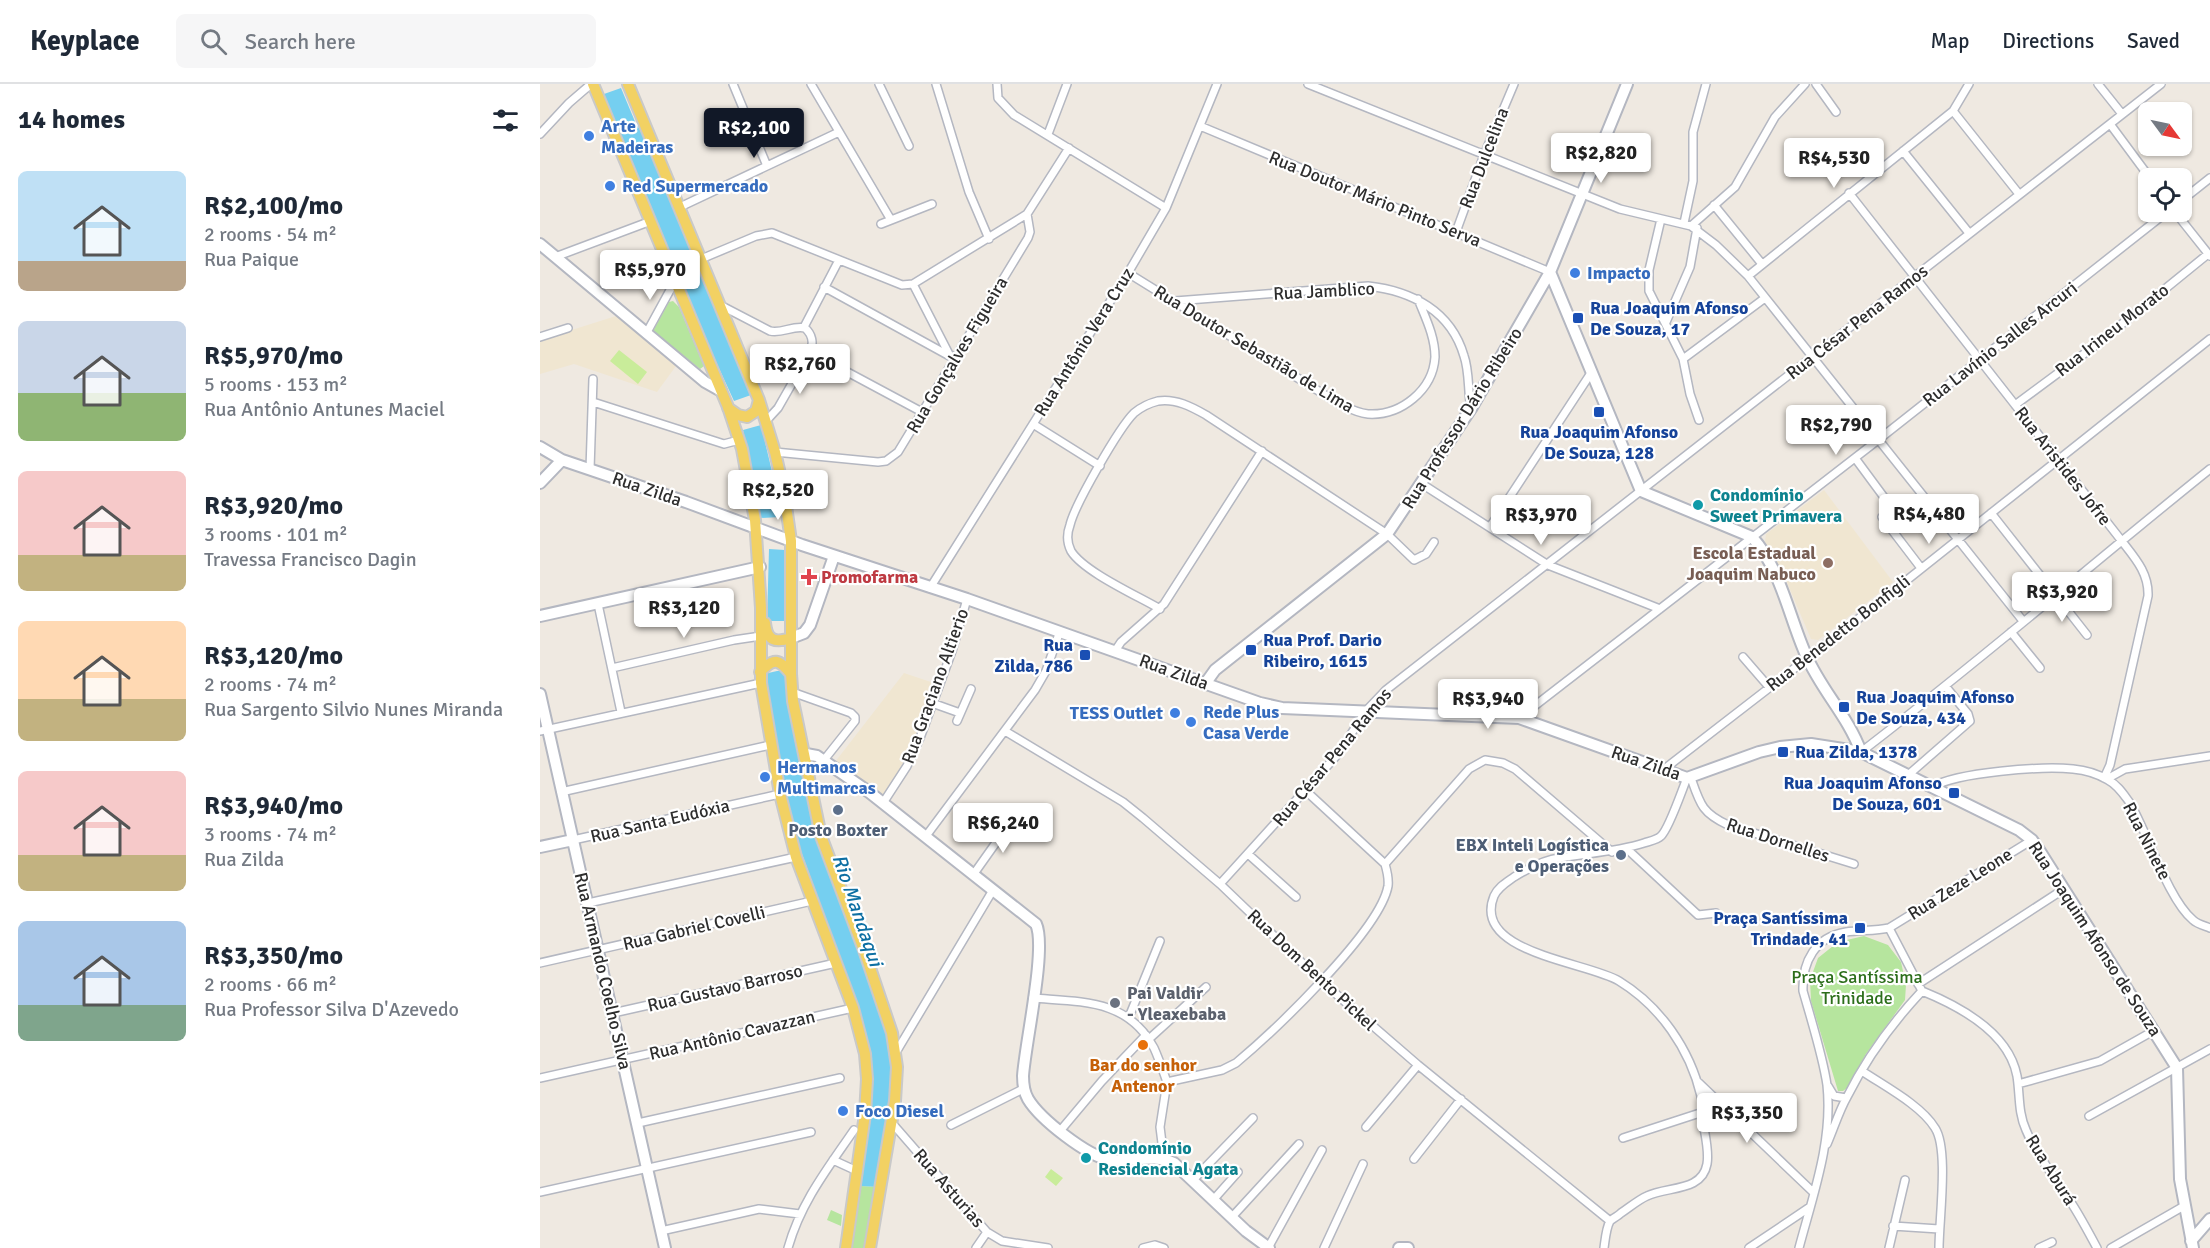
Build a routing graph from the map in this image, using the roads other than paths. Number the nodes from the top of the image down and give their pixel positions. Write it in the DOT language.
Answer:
graph roads {
  1 [pos="592,84"];
  2 [pos="628,84"];
  3 [pos="733,84"];
  4 [pos="812,84"];
  5 [pos="879,84"];
  6 [pos="936,84"];
  7 [pos="997,84"];
  8 [pos="1067,84"];
  9 [pos="1217,84"];
  10 [pos="1308,84"];
  11 [pos="1514,84"];
  12 [pos="1627,84"];
  13 [pos="1706,84"];
  14 [pos="1805,84"];
  15 [pos="1816,84"];
  16 [pos="1969,84"];
  17 [pos="2098,84"];
  18 [pos="2161,84"];
  19 [pos="1953,111"];
  20 [pos="1836,112"];
  21 [pos="2122,114"];
  22 [pos="2110,124"];
  23 [pos="1200,126"];
  24 [pos="839,132"];
  25 [pos="540,134"];
  26 [pos="1048,134"];
  27 [pos="909,146"];
  28 [pos="1069,148"];
  29 [pos="1903,151"];
  30 [pos="1484,155"];
  31 [pos="767,166"];
  32 [pos="2143,168"];
  33 [pos="2210,178"];
  34 [pos="2192,192"];
  35 [pos="1850,193"];
  36 [pos="1582,194"];
  37 [pos="2019,194"];
  38 [pos="932,204"];
  39 [pos="1714,205"];
  40 [pos="680,207"];
  41 [pos="1166,208"];
  42 [pos="1027,214"];
  43 [pos="1660,219"];
  44 [pos="891,220"];
  45 [pos="651,221"];
  46 [pos="2154,222"];
  47 [pos="2183,222"];
  48 [pos="881,224"];
  49 [pos="1691,226"];
  50 [pos="1456,232"];
  51 [pos="1969,233"];
  52 [pos="989,239"];
  53 [pos="540,244"];
  54 [pos="2209,255"];
  55 [pos="555,257"];
  56 [pos="701,259"];
  57 [pos="839,260"];
  58 [pos="1762,264"];
  59 [pos="1550,272"];
  60 [pos="1128,273"];
  61 [pos="1748,276"];
  62 [pos="1914,278"];
  63 [pos="675,281"];
  64 [pos="913,284"];
  65 [pos="824,287"];
  66 [pos="1765,298"];
  67 [pos="1418,299"];
  68 [pos="1174,301"];
  69 [pos="720,304"];
  70 [pos="1666,322"];
  71 [pos="804,327"];
  72 [pos="568,328"];
  73 [pos="646,334"];
  74 [pos="540,337"];
  75 [pos="2210,339"];
  76 [pos="810,352"];
  77 [pos="953,358"];
  78 [pos="1813,358"];
  79 [pos="1683,359"];
  80 [pos="1979,360"];
  81 [pos="1591,373"];
  82 [pos="593,379"];
  83 [pos="721,391"];
  84 [pos="593,402"];
  85 [pos="758,403"];
  86 [pos="2015,405"];
  87 [pos="1472,407"];
  88 [pos="732,411"];
  89 [pos="922,412"];
  90 [pos="1699,420"];
  91 [pos="766,421"];
  92 [pos="1033,424"];
  93 [pos="739,440"];
  94 [pos="1878,440"];
  95 [pos="540,447"];
  96 [pos="1262,451"];
  97 [pos="775,452"];
  98 [pos="1855,458"];
  99 [pos="562,460"];
  100 [pos="2058,460"];
  101 [pos="1100,466"];
  102 [pos="2210,469"];
  103 [pos="590,470"];
  104 [pos="540,483"];
  105 [pos="1422,484"];
  106 [pos="1641,491"];
  107 [pos="1889,504"];
  108 [pos="1991,513"];
  109 [pos="1882,517"];
  110 [pos="1490,527"];
  111 [pos="756,528"];
  112 [pos="1387,534"];
  113 [pos="1752,537"];
  114 [pos="1958,539"];
  115 [pos="2121,540"];
  116 [pos="791,541"];
  117 [pos="1434,542"];
  118 [pos="834,556"];
  119 [pos="1548,565"];
  120 [pos="760,567"];
  121 [pos="1921,568"];
  122 [pos="930,588"];
  123 [pos="2057,596"];
  124 [pos="967,599"];
  125 [pos="598,604"];
  126 [pos="761,609"];
  127 [pos="1160,609"];
  128 [pos="1660,609"];
  129 [pos="540,616"];
  130 [pos="2023,621"];
  131 [pos="1060,631"];
  132 [pos="2011,632"];
  133 [pos="2087,635"];
  134 [pos="761,636"];
  135 [pos="791,638"];
  136 [pos="1115,651"];
  137 [pos="1743,657"];
  138 [pos="1806,657"];
  139 [pos="612,668"];
  140 [pos="2040,668"];
  141 [pos="760,672"];
  142 [pos="791,674"];
  143 [pos="760,683"];
  144 [pos="1205,684"];
  145 [pos="1769,687"];
  146 [pos="1946,687"];
  147 [pos="971,689"];
  148 [pos="792,692"];
  149 [pos="540,694"];
  150 [pos="932,703"];
  151 [pos="621,712"];
  152 [pos="1365,712"];
  153 [pos="1519,718"];
  154 [pos="544,730"];
  155 [pos="1005,731"];
  156 [pos="770,745"];
  157 [pos="1861,752"];
  158 [pos="806,754"];
  159 [pos="2210,756"];
  160 [pos="824,760"];
  161 [pos="1663,770"];
  162 [pos="1907,776"];
  163 [pos="1689,778"];
  164 [pos="2106,778"];
  165 [pos="1932,787"];
  166 [pos="1306,791"];
  167 [pos="561,792"];
  168 [pos="780,794"];
  169 [pos="883,803"];
  170 [pos="1012,820"];
  171 [pos="926,836"];
  172 [pos="573,840"];
  173 [pos="2032,840"];
  174 [pos="540,847"];
  175 [pos="1626,848"];
  176 [pos="1612,852"];
  177 [pos="1248,854"];
  178 [pos="796,857"];
  179 [pos="1385,864"];
  180 [pos="1854,864"];
  181 [pos="973,875"];
  182 [pos="1220,884"];
  183 [pos="2064,888"];
  184 [pos="993,890"];
  185 [pos="1296,897"];
  186 [pos="812,901"];
  187 [pos="588,903"];
  188 [pos="1716,913"];
  189 [pos="1889,928"];
  190 [pos="2210,928"];
  191 [pos="1160,941"];
  192 [pos="598,950"];
  193 [pos="540,963"];
  194 [pos="836,963"];
  195 [pos="1321,981"];
  196 [pos="1206,987"];
  197 [pos="1920,988"];
  198 [pos="1033,998"];
  199 [pos="853,1008"];
  200 [pos="613,1013"];
  201 [pos="1129,1017"];
  202 [pos="2155,1030"];
  203 [pos="1147,1037"];
  204 [pos="2210,1049"];
  205 [pos="896,1054"];
  206 [pos="623,1059"];
  207 [pos="1418,1065"];
  208 [pos="2177,1068"];
  209 [pos="1862,1071"];
  210 [pos="540,1078"];
  211 [pos="840,1078"];
  212 [pos="1695,1079"];
  213 [pos="1167,1082"];
  214 [pos="1826,1084"];
  215 [pos="2018,1084"];
  216 [pos="1023,1089"];
  217 [pos="1846,1098"];
  218 [pos="1461,1100"];
  219 [pos="1703,1112"];
  220 [pos="2089,1116"];
  221 [pos="1253,1118"];
  222 [pos="638,1123"];
  223 [pos="892,1123"];
  224 [pos="951,1125"];
  225 [pos="1366,1128"];
  226 [pos="854,1130"];
  227 [pos="1060,1131"];
  228 [pos="811,1132"];
  229 [pos="1623,1138"];
  230 [pos="1299,1144"];
  231 [pos="1322,1150"];
  232 [pos="1824,1153"];
  233 [pos="1164,1159"];
  234 [pos="1414,1159"];
  235 [pos="833,1160"];
  236 [pos="1363,1164"];
  237 [pos="648,1168"];
  238 [pos="856,1171"];
  239 [pos="1238,1172"];
  240 [pos="1193,1180"];
  241 [pos="1905,1180"];
  242 [pos="540,1192"];
  243 [pos="1814,1192"];
  244 [pos="1214,1199"];
  245 [pos="2184,1206"];
  246 [pos="1810,1207"];
  247 [pos="800,1214"];
  248 [pos="1232,1217"];
  249 [pos="2210,1219"];
  250 [pos="1610,1221"];
  251 [pos="1893,1226"];
  252 [pos="1939,1229"];
  253 [pos="2210,1230"];
  254 [pos="661,1231"];
  255 [pos="987,1233"];
  256 [pos="2052,1242"];
  257 [pos="2192,1246"];
  258 [pos="665,1248"];
  259 [pos="788,1248"];
  260 [pos="846,1248"];
  261 [pos="870,1248"];
  262 [pos="976,1248"];
  263 [pos="1048,1248"];
  264 [pos="1143,1248"];
  265 [pos="1164,1248"];
  266 [pos="1269,1248"];
  267 [pos="1324,1248"];
  268 [pos="1399,1248"];
  269 [pos="1408,1248"];
  270 [pos="1604,1248"];
  271 [pos="1749,1248"];
  272 [pos="1799,1248"];
  273 [pos="1889,1248"];
  274 [pos="1938,1248"];
  275 [pos="2039,1248"];
  276 [pos="2097,1248"];
  277 [pos="2111,1248"];
  1 -- 25 [label="street"];
  1 -- 45 [label="main road"];
  2 -- 40 [label="main road"];
  3 -- 31 [label="street"];
  4 -- 24 [label="street"];
  5 -- 27 [label="street"];
  6 -- 52 [label="street"];
  7 -- 26 [label="street"];
  8 -- 26 [label="street"];
  9 -- 23 [label="street, Rua Antônio Vera Cruz"];
  10 -- 30 [label="street"];
  11 -- 30 [label="street, Rua Dulcelina"];
  12 -- 36 [label="street, Rua Professor Dário Ribeiro"];
  13 -- 49 [label="street"];
  14 -- 39 [label="street"];
  15 -- 20 [label="street"];
  16 -- 19 [label="street"];
  17 -- 21 [label="street"];
  18 -- 21 [label="street, Rua César Pena Ramos"];
  19 -- 29 [label="street"];
  19 -- 37 [label="street"];
  21 -- 22 [label="street, Rua César Pena Ramos"];
  22 -- 32 [label="street"];
  22 -- 37 [label="street, Rua César Pena Ramos"];
  23 -- 41 [label="street, Rua Antônio Vera Cruz"];
  23 -- 50 [label="street, Rua Doutor Mário Pinto Serva"];
  24 -- 31 [label="street"];
  24 -- 44 [label="street"];
  26 -- 28 [label="street"];
  28 -- 41 [label="street"];
  28 -- 42 [label="street, Rua Gonçalves Figueira"];
  29 -- 35 [label="street"];
  29 -- 51 [label="street"];
  30 -- 36 [label="street"];
  30 -- 50 [label="street, Rua Dulcelina"];
  31 -- 40 [label="street"];
  33 -- 34 [label="street"];
  35 -- 58 [label="street"];
  35 -- 62 [label="street, Rua Aristides Jofre"];
  36 -- 43 [label="street"];
  36 -- 59 [label="street, Rua Professor Dário Ribeiro"];
  37 -- 51 [label="street, Rua César Pena Ramos"];
  38 -- 44 [label="street"];
  39 -- 49 [label="street"];
  39 -- 58 [label="street"];
  40 -- 56 [label="main road"];
  41 -- 60 [label="street, Rua Antônio Vera Cruz"];
  42 -- 52 [label="street"];
  42 -- 77 [label="street, Rua Gonçalves Figueira"];
  43 -- 49 [label="street"];
  43 -- 70 [label="street"];
  44 -- 48 [label="street"];
  45 -- 55 [label="street"];
  45 -- 63 [label="main road"];
  46 -- 80 [label="street, Rua Lavínio Salles Arcuri"];
  47 -- 54 [label="street"];
  49 -- 61 [label="street"];
  49 -- 70 [label="street"];
  50 -- 59 [label="street, Rua Doutor Mário Pinto Serva"];
  51 -- 62 [label="street, Rua César Pena Ramos"];
  52 -- 64 [label="street"];
  53 -- 55 [label="street"];
  54 -- 86 [label="street, Rua Irineu Morato"];
  55 -- 73 [label="street"];
  56 -- 57 [label="street"];
  56 -- 69 [label="main road"];
  57 -- 64 [label="street"];
  57 -- 65 [label="street"];
  58 -- 61 [label="street"];
  59 -- 81 [label="street"];
  59 -- 87 [label="street, Rua Professor Dário Ribeiro"];
  60 -- 68 [label="street, Rua Doutor Sebastião de Lima"];
  60 -- 92 [label="street, Rua Antônio Vera Cruz"];
  61 -- 66 [label="street"];
  62 -- 78 [label="street, Rua César Pena Ramos"];
  62 -- 80 [label="street, Rua Aristides Jofre"];
  63 -- 73 [label="street"];
  63 -- 83 [label="main road"];
  64 -- 77 [label="street"];
  65 -- 71 [label="street"];
  65 -- 77 [label="street"];
  66 -- 78 [label="street"];
  66 -- 79 [label="street"];
  67 -- 68 [label="street, Rua Jamblico"];
  67 -- 68 [label="street, Rua Doutor Sebastião de Lima"];
  67 -- 87 [label="street, Rua Jamblico"];
  69 -- 71 [label="street"];
  69 -- 85 [label="main road"];
  70 -- 79 [label="street"];
  71 -- 76 [label="street"];
  72 -- 74 [label="street"];
  73 -- 83 [label="street"];
  75 -- 100 [label="street, Rua Benedetto Bonfigli"];
  76 -- 89 [label="street"];
  76 -- 91 [label="street"];
  77 -- 89 [label="street, Rua Gonçalves Figueira"];
  78 -- 94 [label="street"];
  78 -- 106 [label="street, Rua César Pena Ramos"];
  79 -- 90 [label="street"];
  80 -- 86 [label="street, Rua Aristides Jofre"];
  80 -- 94 [label="street, Rua Lavínio Salles Arcuri"];
  81 -- 106 [label="street"];
  81 -- 110 [label="street"];
  82 -- 84 [label="street"];
  83 -- 88 [label="main road"];
  84 -- 93 [label="street"];
  84 -- 103 [label="street"];
  85 -- 88 [label="main road"];
  85 -- 91 [label="main road"];
  86 -- 100 [label="street, Rua Aristides Jofre"];
  87 -- 105 [label="street, Rua Professor Dário Ribeiro"];
  88 -- 93 [label="main road"];
  89 -- 97 [label="street, Rua Gonçalves Figueira"];
  91 -- 97 [label="main road"];
  92 -- 101 [label="street"];
  92 -- 122 [label="street, Rua Antônio Vera Cruz"];
  93 -- 111 [label="main road"];
  94 -- 98 [label="street, Rua Lavínio Salles Arcuri"];
  94 -- 114 [label="street"];
  95 -- 99 [label="street, Rua Zilda"];
  96 -- 101 [label="street"];
  96 -- 112 [label="street"];
  96 -- 127 [label="street"];
  97 -- 116 [label="main road"];
  98 -- 107 [label="street"];
  98 -- 113 [label="street, Rua Lavínio Salles Arcuri"];
  99 -- 103 [label="street, Rua Zilda"];
  99 -- 104 [label="street"];
  100 -- 108 [label="street, Rua Benedetto Bonfigli"];
  100 -- 115 [label="street, Rua Aristides Jofre"];
  101 -- 127 [label="street"];
  102 -- 115 [label="street"];
  103 -- 111 [label="street, Rua Zilda"];
  105 -- 110 [label="street"];
  105 -- 112 [label="street, Rua Professor Dário Ribeiro"];
  106 -- 113 [label="street"];
  106 -- 119 [label="street, Rua César Pena Ramos"];
  108 -- 114 [label="street, Rua Benedetto Bonfigli"];
  108 -- 123 [label="street"];
  109 -- 121 [label="street"];
  110 -- 119 [label="street"];
  111 -- 116 [label="street, Rua Zilda"];
  111 -- 120 [label="main road"];
  112 -- 117 [label="street"];
  112 -- 144 [label="street, Rua Professor Dário Ribeiro"];
  113 -- 128 [label="street, Rua Lavínio Salles Arcuri"];
  113 -- 138 [label="street"];
  114 -- 121 [label="street, Rua Benedetto Bonfigli"];
  114 -- 130 [label="street"];
  115 -- 123 [label="street"];
  115 -- 164 [label="street, Rua Aristides Jofre"];
  116 -- 118 [label="street, Rua Zilda"];
  116 -- 135 [label="main road"];
  118 -- 122 [label="street, Rua Zilda"];
  118 -- 135 [label="street"];
  119 -- 128 [label="street"];
  119 -- 152 [label="street, Rua César Pena Ramos"];
  120 -- 125 [label="street"];
  120 -- 126 [label="main road"];
  121 -- 138 [label="street, Rua Benedetto Bonfigli"];
  122 -- 124 [label="street, Rua Zilda"];
  123 -- 130 [label="street"];
  123 -- 133 [label="street"];
  124 -- 131 [label="street, Rua Zilda"];
  124 -- 150 [label="street, Rua Graciano Altierio"];
  125 -- 129 [label="street"];
  125 -- 139 [label="street"];
  126 -- 134 [label="main road"];
  126 -- 135 [label="main road"];
  127 -- 136 [label="street"];
  128 -- 153 [label="street, Rua Lavínio Salles Arcuri"];
  130 -- 132 [label="street"];
  131 -- 136 [label="street, Rua Zilda"];
  131 -- 155 [label="street"];
  132 -- 140 [label="street"];
  132 -- 146 [label="street"];
  134 -- 139 [label="street"];
  134 -- 141 [label="main road"];
  135 -- 142 [label="main road"];
  136 -- 144 [label="street, Rua Zilda"];
  137 -- 145 [label="street"];
  138 -- 145 [label="street, Rua Benedetto Bonfigli"];
  138 -- 157 [label="street"];
  139 -- 151 [label="street"];
  141 -- 142 [label="main road"];
  141 -- 143 [label="main road"];
  142 -- 148 [label="main road"];
  143 -- 151 [label="street"];
  143 -- 156 [label="main road"];
  144 -- 152 [label="street, Rua Zilda"];
  145 -- 161 [label="street, Rua Benedetto Bonfigli"];
  146 -- 157 [label="street"];
  146 -- 162 [label="street"];
  147 -- 150 [label="street"];
  148 -- 158 [label="main road"];
  148 -- 160 [label="street"];
  149 -- 154 [label="street, Rua Armando Coelho Silva"];
  150 -- 169 [label="street, Rua Graciano Altierio"];
  151 -- 154 [label="street"];
  152 -- 153 [label="street, Rua Zilda"];
  152 -- 166 [label="street, Rua César Pena Ramos"];
  153 -- 161 [label="street, Rua Zilda"];
  154 -- 167 [label="street, Rua Armando Coelho Silva"];
  155 -- 171 [label="street"];
  155 -- 182 [label="street, Rua Dom Bento Pickel"];
  156 -- 167 [label="street"];
  156 -- 168 [label="main road"];
  157 -- 162 [label="street, Rua Joaquim Afonso de Souza"];
  157 -- 163 [label="street, Rua Zilda"];
  158 -- 160 [label="street"];
  158 -- 205 [label="main road"];
  159 -- 164 [label="street"];
  160 -- 169 [label="street"];
  161 -- 163 [label="street, Rua Zilda"];
  162 -- 165 [label="street, Rua Joaquim Afonso de Souza"];
  163 -- 175 [label="street"];
  163 -- 180 [label="street, Rua Dornelles"];
  164 -- 165 [label="street, Rua Ninete"];
  164 -- 190 [label="street, Rua Ninete"];
  165 -- 173 [label="street, Rua Joaquim Afonso de Souza"];
  166 -- 177 [label="street, Rua César Pena Ramos"];
  166 -- 179 [label="street"];
  167 -- 172 [label="street, Rua Armando Coelho Silva"];
  168 -- 172 [label="street, Rua Santa Eudóxia"];
  168 -- 178 [label="main road"];
  169 -- 171 [label="street"];
  170 -- 181 [label="street"];
  171 -- 181 [label="street"];
  172 -- 174 [label="street, Rua Santa Eudóxia"];
  172 -- 187 [label="street, Rua Armando Coelho Silva"];
  173 -- 183 [label="street, Rua Joaquim Afonso de Souza"];
  173 -- 189 [label="street, Rua Zeze Leone"];
  175 -- 176 [label="street"];
  175 -- 188 [label="street"];
  176 -- 179 [label="street"];
  176 -- 212 [label="street"];
  177 -- 182 [label="street, Rua César Pena Ramos"];
  177 -- 185 [label="street"];
  178 -- 186 [label="main road"];
  178 -- 187 [label="street"];
  179 -- 195 [label="street"];
  181 -- 184 [label="street"];
  182 -- 195 [label="street, Rua Dom Bento Pickel"];
  183 -- 197 [label="street"];
  183 -- 202 [label="street, Rua Joaquim Afonso de Souza"];
  184 -- 198 [label="street"];
  184 -- 205 [label="street"];
  186 -- 192 [label="street, Rua Gabriel Covelli"];
  186 -- 194 [label="main road"];
  187 -- 192 [label="street, Rua Armando Coelho Silva"];
  189 -- 197 [label="street"];
  189 -- 214 [label="street"];
  191 -- 201 [label="street"];
  192 -- 193 [label="street, Rua Gabriel Covelli"];
  192 -- 200 [label="street, Rua Armando Coelho Silva"];
  194 -- 199 [label="main road"];
  194 -- 200 [label="street, Rua Gustavo Barroso"];
  195 -- 207 [label="street, Rua Dom Bento Pickel"];
  195 -- 213 [label="street"];
  196 -- 203 [label="street"];
  197 -- 209 [label="street"];
  197 -- 215 [label="street, Rua Aburá"];
  198 -- 201 [label="street"];
  198 -- 216 [label="street"];
  199 -- 206 [label="street, Rua Antônio Cavazzan"];
  199 -- 238 [label="main road"];
  200 -- 206 [label="street, Rua Armando Coelho Silva"];
  201 -- 203 [label="street"];
  202 -- 208 [label="street, Rua Joaquim Afonso de Souza"];
  202 -- 215 [label="street"];
  203 -- 213 [label="street"];
  203 -- 227 [label="street"];
  204 -- 208 [label="street"];
  205 -- 223 [label="main road"];
  206 -- 210 [label="street, Rua Antônio Cavazzan"];
  206 -- 222 [label="street, Rua Armando Coelho Silva"];
  207 -- 218 [label="street, Rua Dom Bento Pickel"];
  207 -- 225 [label="street"];
  208 -- 220 [label="street"];
  208 -- 245 [label="street, Rua Joaquim Afonso de Souza"];
  209 -- 217 [label="street"];
  209 -- 252 [label="street"];
  211 -- 222 [label="street"];
  212 -- 219 [label="street"];
  212 -- 243 [label="street"];
  213 -- 233 [label="street"];
  214 -- 217 [label="street"];
  214 -- 232 [label="street"];
  215 -- 276 [label="street, Rua Aburá"];
  216 -- 224 [label="street"];
  216 -- 227 [label="street"];
  217 -- 232 [label="street"];
  218 -- 234 [label="street"];
  218 -- 250 [label="street, Rua Dom Bento Pickel"];
  219 -- 229 [label="street"];
  219 -- 250 [label="street"];
  221 -- 240 [label="street"];
  222 -- 237 [label="street, Rua Armando Coelho Silva"];
  223 -- 255 [label="street, Rua Asturias"];
  223 -- 261 [label="main road"];
  226 -- 235 [label="street"];
  227 -- 233 [label="street"];
  228 -- 237 [label="street"];
  230 -- 248 [label="street"];
  231 -- 266 [label="street"];
  232 -- 243 [label="street"];
  233 -- 240 [label="street"];
  235 -- 238 [label="street"];
  235 -- 247 [label="street"];
  236 -- 267 [label="street"];
  237 -- 242 [label="street"];
  237 -- 254 [label="street, Rua Armando Coelho Silva"];
  238 -- 260 [label="main road"];
  239 -- 244 [label="street"];
  240 -- 244 [label="street"];
  241 -- 251 [label="street"];
  243 -- 246 [label="street"];
  244 -- 248 [label="street"];
  245 -- 257 [label="street, Rua Joaquim Afonso de Souza"];
  245 -- 277 [label="street"];
  246 -- 271 [label="street"];
  246 -- 272 [label="street"];
  247 -- 254 [label="street"];
  247 -- 259 [label="street"];
  248 -- 266 [label="street"];
  249 -- 257 [label="street"];
  250 -- 270 [label="street"];
  251 -- 252 [label="street"];
  251 -- 273 [label="street"];
  252 -- 274 [label="street"];
  253 -- 257 [label="street"];
  254 -- 258 [label="street, Rua Armando Coelho Silva"];
  255 -- 262 [label="street"];
  255 -- 263 [label="street, Rua Asturias"];
  256 -- 275 [label="street"];
  264 -- 265 [label="street"];
  268 -- 269 [label="street"];
}
